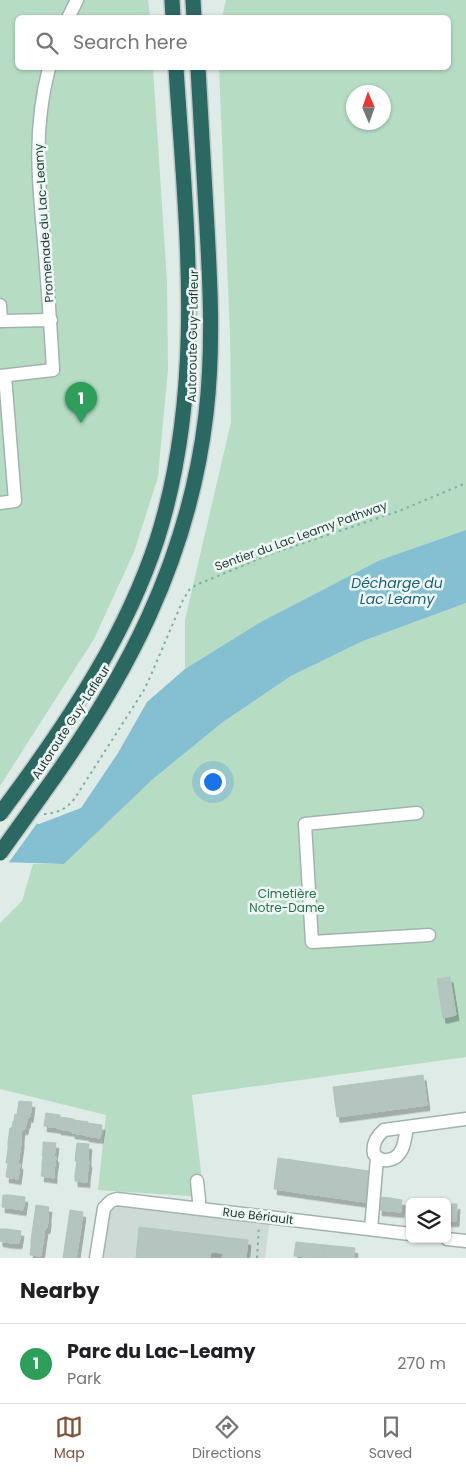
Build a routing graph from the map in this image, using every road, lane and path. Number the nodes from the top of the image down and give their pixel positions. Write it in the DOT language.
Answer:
graph roads {
  1 [pos="77,0"];
  2 [pos="172,0"];
  3 [pos="193,0"];
  4 [pos="70,15"];
  5 [pos="173,15"];
  6 [pos="194,15"];
  7 [pos="49,70"];
  8 [pos="176,70"];
  9 [pos="198,70"];
  10 [pos="0,305"];
  11 [pos="51,320"];
  12 [pos="1,321"];
  13 [pos="3,376"];
  14 [pos="466,483"];
  15 [pos="0,503"];
  16 [pos="418,813"];
  17 [pos="0,814"];
  18 [pos="39,814"];
  19 [pos="0,853"];
  20 [pos="429,934"];
  21 [pos="466,1119"];
  22 [pos="407,1127"];
  23 [pos="377,1158"];
  24 [pos="196,1181"];
  25 [pos="199,1208"];
  26 [pos="260,1223"];
  27 [pos="371,1229"];
  28 [pos="406,1233"];
  29 [pos="451,1239"];
  30 [pos="466,1241"];
  31 [pos="96,1258"];
  32 [pos="257,1258"];
  1 -- 4 [label="street"];
  2 -- 5 [label="highway"];
  3 -- 6 [label="highway"];
  7 -- 11 [label="street, Promenade du Lac-Leamy"];
  8 -- 17 [label="highway, Autoroute Guy-Lafleur, bridge"];
  9 -- 19 [label="highway, Autoroute Guy-Lafleur, bridge"];
  10 -- 12 [label="street"];
  11 -- 12 [label="street"];
  11 -- 13 [label="street, Promenade du Lac-Leamy"];
  13 -- 15 [label="street"];
  14 -- 18 [label="path, Sentier du Lac Leamy Pathway"];
  16 -- 20 [label="street"];
  21 -- 22 [label="street"];
  22 -- 23 [label="street"];
  22 -- 23 [label="street"];
  23 -- 27 [label="street"];
  24 -- 25 [label="street"];
  25 -- 27 [label="street, Rue Bériault"];
  25 -- 31 [label="street, Rue Bériault"];
  26 -- 32 [label="path"];
  27 -- 28 [label="street, Rue Bériault"];
  29 -- 30 [label="street"];
}
